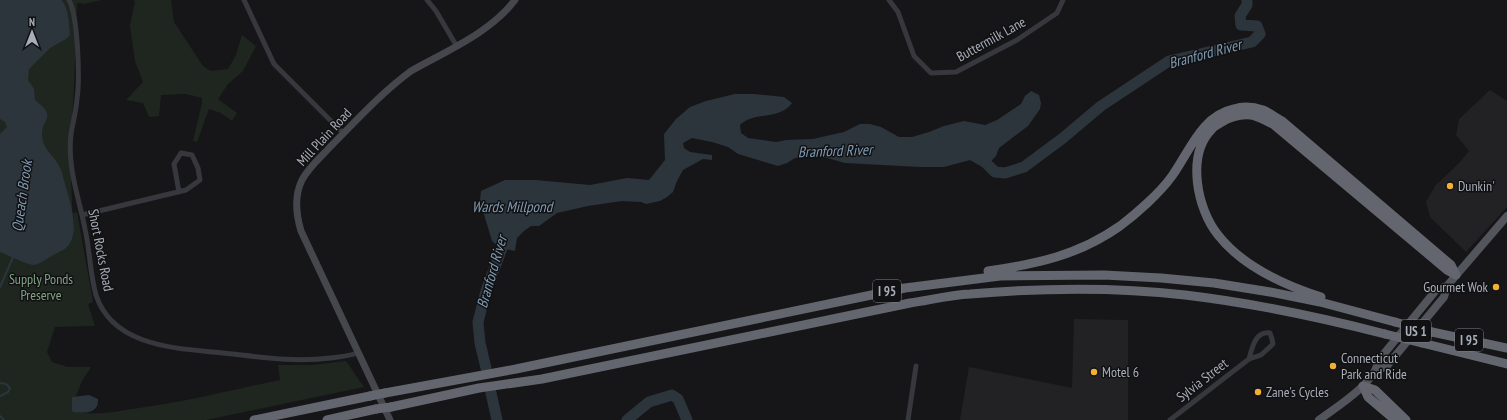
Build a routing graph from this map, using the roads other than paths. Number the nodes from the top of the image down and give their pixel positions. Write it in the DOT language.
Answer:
graph roads {
  1 [pos="69,0"];
  2 [pos="244,0"];
  3 [pos="427,0"];
  4 [pos="515,0"];
  5 [pos="889,0"];
  6 [pos="1063,0"];
  7 [pos="456,46"];
  8 [pos="343,133"];
  9 [pos="179,192"];
  10 [pos="82,215"];
  11 [pos="1507,216"];
  12 [pos="1456,275"];
  13 [pos="905,288"];
  14 [pos="1395,322"];
  15 [pos="1507,348"];
  16 [pos="357,353"];
  17 [pos="1249,359"];
  18 [pos="916,366"];
  19 [pos="1507,366"];
  20 [pos="1363,386"];
  21 [pos="254,420"];
  22 [pos="327,420"];
  23 [pos="390,420"];
  24 [pos="908,420"];
  25 [pos="1170,420"];
  26 [pos="1319,420"];
  27 [pos="1395,420"];
  28 [pos="1406,420"];
  1 -- 10 [label="street, Short Rocks Road"];
  2 -- 8 [label="street"];
  3 -- 7 [label="street"];
  4 -- 7 [label="street, Mill Plain Road"];
  5 -- 6 [label="street, Buttermilk Lane"];
  7 -- 8 [label="street, Mill Plain Road"];
  8 -- 16 [label="street, Mill Plain Road"];
  9 -- 9 [label="street"];
  9 -- 10 [label="street"];
  10 -- 16 [label="street, Short Rocks Road"];
  11 -- 12 [label="main road, US 1"];
  12 -- 13 [label="highway"];
  12 -- 14 [label="highway"];
  12 -- 20 [label="main road, US 1"];
  13 -- 14 [label="highway, I 95"];
  13 -- 21 [label="highway, I 95, bridge"];
  14 -- 15 [label="highway, I 95, bridge"];
  16 -- 23 [label="street, Mill Plain Road"];
  17 -- 17 [label="street, Sylvia Street"];
  17 -- 25 [label="street, Sylvia Street"];
  18 -- 24 [label="street"];
  19 -- 22 [label="highway, I 95, bridge"];
  20 -- 26 [label="main road, US 1"];
  20 -- 27 [label="highway"];
  20 -- 28 [label="highway"];
}
